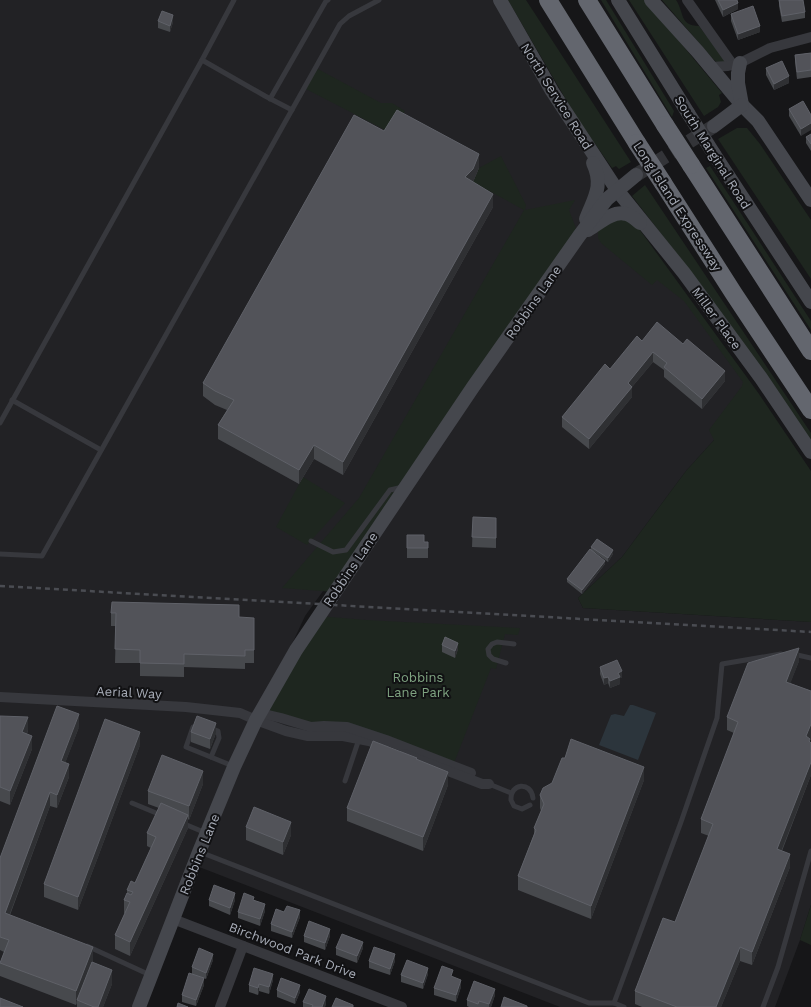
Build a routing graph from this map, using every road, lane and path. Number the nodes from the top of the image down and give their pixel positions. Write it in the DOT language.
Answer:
graph roads {
  1 [pos="234,0"];
  2 [pos="328,0"];
  3 [pos="379,0"];
  4 [pos="500,0"];
  5 [pos="535,0"];
  6 [pos="548,0"];
  7 [pos="587,0"];
  8 [pos="618,0"];
  9 [pos="651,0"];
  10 [pos="687,0"];
  11 [pos="811,37"];
  12 [pos="202,60"];
  13 [pos="737,64"];
  14 [pos="711,67"];
  15 [pos="270,99"];
  16 [pos="614,105"];
  17 [pos="742,105"];
  18 [pos="292,110"];
  19 [pos="574,125"];
  20 [pos="714,126"];
  21 [pos="636,175"];
  22 [pos="617,190"];
  23 [pos="811,200"];
  24 [pos="579,236"];
  25 [pos="663,247"];
  26 [pos="811,302"];
  27 [pos="811,350"];
  28 [pos="12,400"];
  29 [pos="811,410"];
  30 [pos="0,423"];
  31 [pos="101,450"];
  32 [pos="811,452"];
  33 [pos="406,487"];
  34 [pos="311,541"];
  35 [pos="0,554"];
  36 [pos="514,644"];
  37 [pos="811,658"];
  38 [pos="506,663"];
  39 [pos="0,697"];
  40 [pos="258,717"];
  41 [pos="360,739"];
  42 [pos="200,745"];
  43 [pos="198,752"];
  44 [pos="211,757"];
  45 [pos="234,767"];
  46 [pos="344,781"];
  47 [pos="489,784"];
  48 [pos="511,793"];
  49 [pos="533,798"];
  50 [pos="132,803"];
  51 [pos="530,805"];
  52 [pos="166,816"];
  53 [pos="180,822"];
  54 [pos="206,833"];
  55 [pos="811,851"];
  56 [pos="199,852"];
  57 [pos="173,918"];
  58 [pos="80,942"];
  59 [pos="243,946"];
  60 [pos="151,976"];
  61 [pos="614,1003"];
  62 [pos="139,1007"];
  63 [pos="220,1007"];
  64 [pos="402,1007"];
  65 [pos="624,1007"];
  66 [pos="764,1007"];
  1 -- 12 [label="lane"];
  2 -- 15 [label="lane"];
  3 -- 18 [label="lane"];
  4 -- 19 [label="street, North Service Road"];
  5 -- 16 [label="highway"];
  6 -- 16 [label="highway, Long Island Expressway"];
  7 -- 27 [label="highway, bridge"];
  8 -- 26 [label="street, South Marginal Road, bridge"];
  9 -- 14 [label="street"];
  10 -- 13 [label="street"];
  11 -- 13 [label="street"];
  12 -- 15 [label="lane"];
  12 -- 28 [label="lane"];
  13 -- 14 [label="street"];
  13 -- 17 [label="street"];
  14 -- 17 [label="street"];
  15 -- 18 [label="lane"];
  16 -- 29 [label="highway, Long Island Expressway, bridge"];
  17 -- 20 [label="street"];
  17 -- 23 [label="street"];
  18 -- 31 [label="lane"];
  19 -- 22 [label="street, North Service Road"];
  19 -- 24 [label="street"];
  21 -- 22 [label="street, Robbins Lane"];
  22 -- 24 [label="street, Robbins Lane"];
  22 -- 25 [label="street, Miller Place"];
  24 -- 25 [label="street"];
  24 -- 33 [label="street, Robbins Lane"];
  25 -- 32 [label="street, Miller Place"];
  28 -- 30 [label="lane"];
  28 -- 31 [label="lane"];
  31 -- 35 [label="lane"];
  33 -- 34 [label="lane"];
  33 -- 40 [label="street, Robbins Lane"];
  36 -- 38 [label="lane"];
  37 -- 61 [label="lane"];
  39 -- 40 [label="street, Aerial Way"];
  40 -- 41 [label="street"];
  40 -- 45 [label="street, Robbins Lane"];
  40 -- 47 [label="street"];
  41 -- 46 [label="lane"];
  41 -- 47 [label="street"];
  42 -- 43 [label="lane"];
  43 -- 44 [label="lane"];
  43 -- 44 [label="lane"];
  44 -- 45 [label="lane"];
  45 -- 54 [label="street, Robbins Lane"];
  47 -- 48 [label="lane"];
  48 -- 49 [label="lane"];
  48 -- 51 [label="lane"];
  50 -- 52 [label="lane"];
  53 -- 54 [label="lane"];
  54 -- 56 [label="street, Robbins Lane"];
  55 -- 66 [label="lane"];
  56 -- 57 [label="street, Robbins Lane"];
  56 -- 61 [label="lane"];
  57 -- 59 [label="street, Birchwood Park Drive"];
  57 -- 60 [label="street, Robbins Lane"];
  58 -- 60 [label="lane"];
  59 -- 63 [label="street"];
  59 -- 64 [label="street, Birchwood Park Drive"];
  60 -- 62 [label="street, Robbins Lane"];
  61 -- 65 [label="lane"];
}
